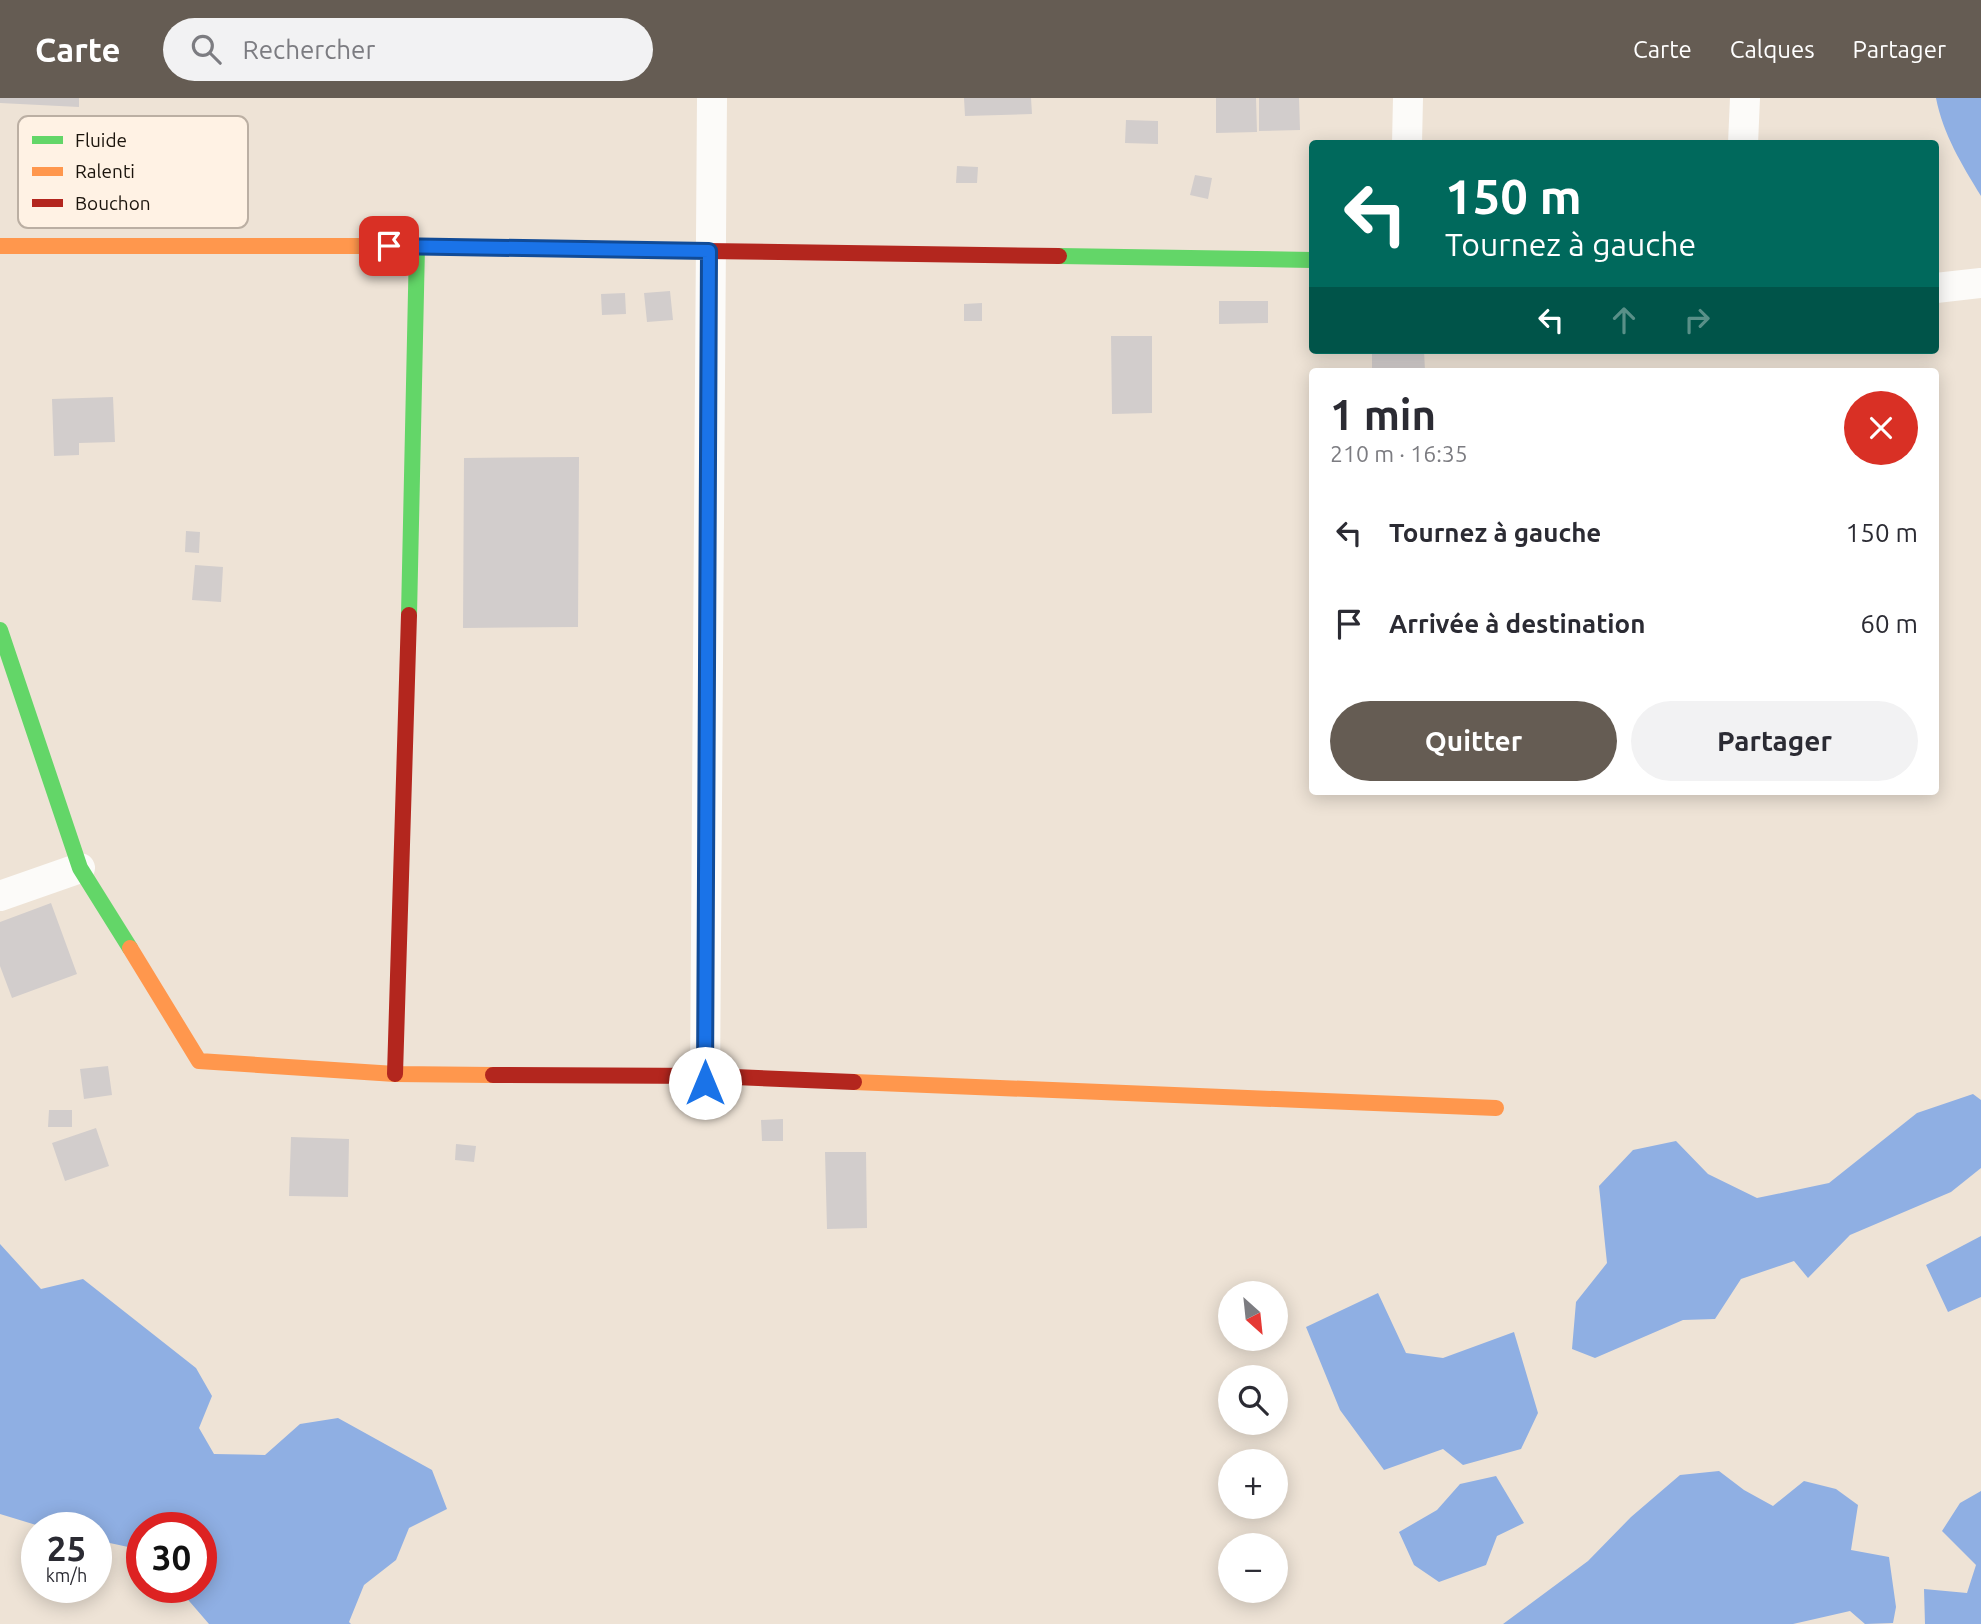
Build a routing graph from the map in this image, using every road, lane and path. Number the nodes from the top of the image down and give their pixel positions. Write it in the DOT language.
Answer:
graph roads {
  1 [pos="712,98"];
  2 [pos="1408,98"];
  3 [pos="1745,98"];
  4 [pos="1407,140"];
  5 [pos="1743,140"];
  6 [pos="0,246"];
  7 [pos="416,246"];
  8 [pos="709,251"];
  9 [pos="1309,260"];
  10 [pos="1981,283"];
  11 [pos="1939,288"];
  12 [pos="0,630"];
  13 [pos="80,868"];
  14 [pos="0,896"];
  15 [pos="395,1074"];
  16 [pos="705,1083"];
  17 [pos="1496,1108"];
  1 -- 8 [label="street"];
  2 -- 4 [label="street"];
  3 -- 5 [label="street"];
  6 -- 7 [label="street"];
  7 -- 8 [label="street"];
  7 -- 15 [label="street"];
  8 -- 9 [label="street"];
  8 -- 16 [label="street"];
  10 -- 11 [label="street"];
  12 -- 13 [label="street"];
  13 -- 14 [label="street"];
  13 -- 15 [label="street"];
  15 -- 17 [label="street"];
}
